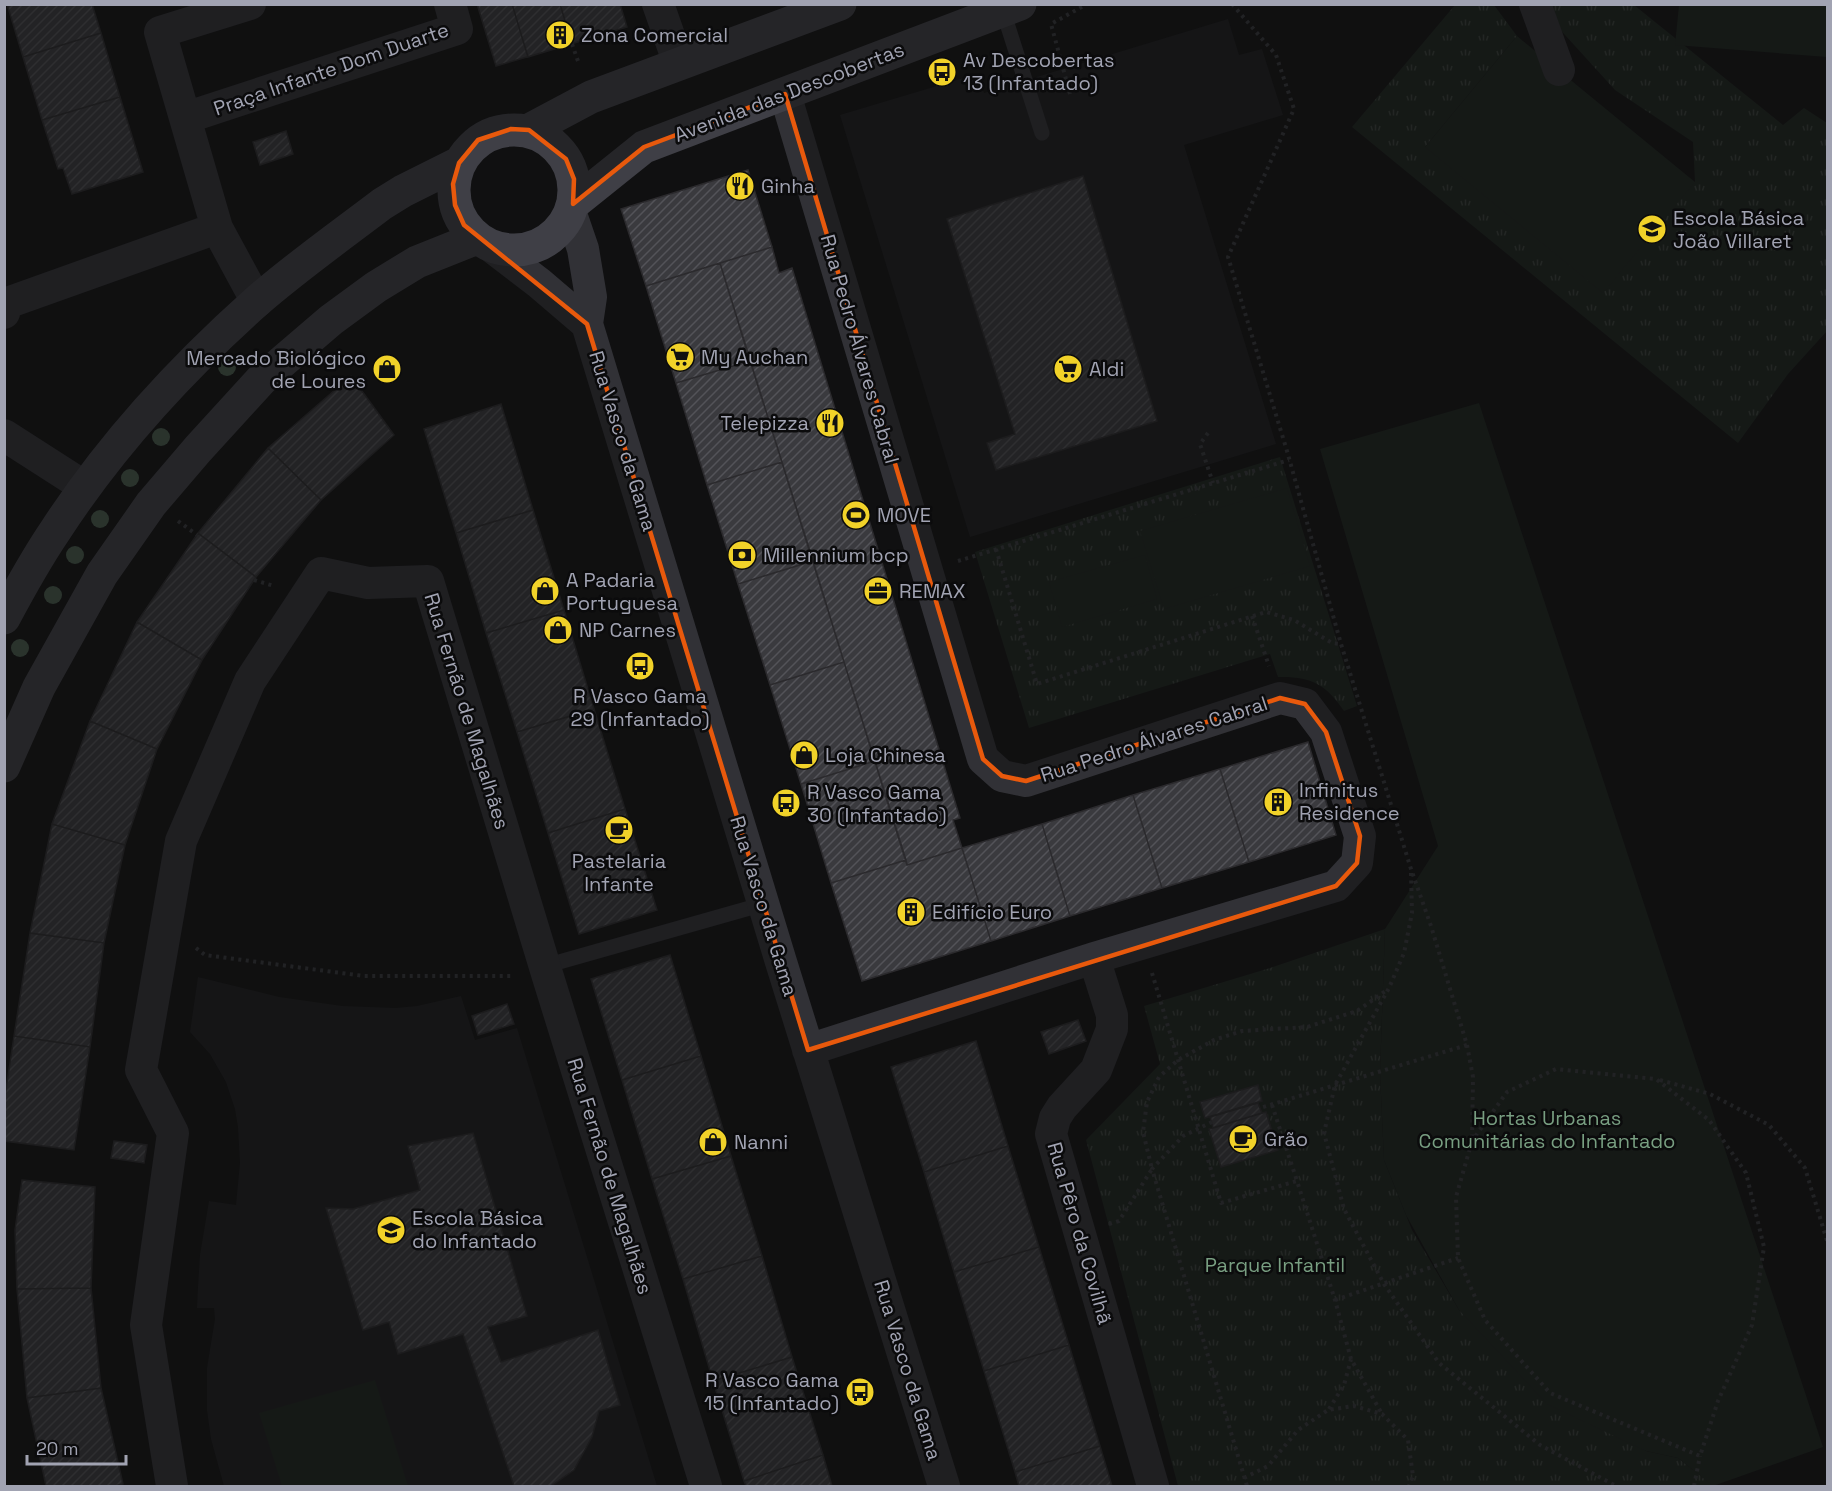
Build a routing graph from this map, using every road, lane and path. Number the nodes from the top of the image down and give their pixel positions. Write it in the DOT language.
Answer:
graph roads {
  1 [pos="250,4"];
  2 [pos="450,4"];
  3 [pos="658,4"];
  4 [pos="840,4"];
  5 [pos="1087,4"];
  6 [pos="1232,4"];
  7 [pos="1535,4"];
  8 [pos="1012,8"];
  9 [pos="572,44"];
  10 [pos="579,64"];
  11 [pos="679,64"];
  12 [pos="1559,70"];
  13 [pos="784,94"];
  14 [pos="1070,94"];
  15 [pos="185,118"];
  16 [pos="529,130"];
  17 [pos="1042,133"];
  18 [pos="459,163"];
  19 [pos="572,208"];
  20 [pos="217,228"];
  21 [pos="484,242"];
  22 [pos="257,302"];
  23 [pos="4,314"];
  24 [pos="587,324"];
  25 [pos="1208,433"];
  26 [pos="4,435"];
  27 [pos="1289,460"];
  28 [pos="1213,483"];
  29 [pos="85,488"];
  30 [pos="996,549"];
  31 [pos="925,570"];
  32 [pos="1252,616"];
  33 [pos="4,618"];
  34 [pos="1341,644"];
  35 [pos="1280,698"];
  36 [pos="4,766"];
  37 [pos="1411,869"];
  38 [pos="764,904"];
  39 [pos="165,932"];
  40 [pos="1143,944"];
  41 [pos="1094,958"];
  42 [pos="546,971"];
  43 [pos="1389,988"];
  44 [pos="1467,1045"];
  45 [pos="808,1050"];
  46 [pos="1178,1060"];
  47 [pos="1656,1079"];
  48 [pos="1335,1085"];
  49 [pos="1272,1105"];
  50 [pos="1260,1108"];
  51 [pos="1212,1122"];
  52 [pos="1199,1127"];
  53 [pos="1472,1141"];
  54 [pos="1152,1169"];
  55 [pos="1297,1181"];
  56 [pos="1080,1233"];
  57 [pos="1827,1244"];
  58 [pos="1458,1258"];
  59 [pos="1383,1284"];
  60 [pos="1335,1300"];
  61 [pos="1351,1359"];
  62 [pos="1328,1410"];
  63 [pos="1382,1414"];
  64 [pos="1700,1456"];
  65 [pos="1244,1478"];
  66 [pos="172,1486"];
  67 [pos="706,1486"];
  68 [pos="944,1486"];
  69 [pos="1153,1486"];
  70 [pos="1247,1486"];
  71 [pos="1409,1486"];
  72 [pos="1616,1486"];
  73 [pos="1694,1486"];
  1 -- 15 [label="street"];
  2 -- 15 [label="street, Praça Infante Dom Duarte"];
  3 -- 11 [label="street"];
  4 -- 11 [label="main road"];
  5 -- 14 [label="path"];
  6 -- 27 [label="path"];
  7 -- 12 [label="street"];
  8 -- 13 [label="main road, Avenida das Descobertas"];
  8 -- 17 [label="lane"];
  9 -- 10 [label="path"];
  11 -- 16 [label="main road"];
  13 -- 19 [label="main road, Avenida das Descobertas"];
  13 -- 31 [label="street, Rua Pedro Álvares Cabral"];
  15 -- 20 [label="street"];
  16 -- 18 [label="main road"];
  16 -- 19 [label="main road"];
  18 -- 21 [label="main road"];
  18 -- 22 [label="main road"];
  19 -- 21 [label="main road"];
  19 -- 24 [label="street, Rua Vasco da Gama"];
  20 -- 22 [label="street"];
  20 -- 23 [label="street"];
  21 -- 24 [label="street, Rua Vasco da Gama"];
  21 -- 36 [label="main road"];
  22 -- 29 [label="main road"];
  24 -- 38 [label="street, Rua Vasco da Gama"];
  25 -- 28 [label="path"];
  26 -- 29 [label="street"];
  27 -- 28 [label="path"];
  27 -- 34 [label="path"];
  28 -- 30 [label="path"];
  29 -- 33 [label="main road"];
  30 -- 31 [label="path"];
  30 -- 32 [label="path"];
  31 -- 35 [label="street, Rua Pedro Álvares Cabral"];
  32 -- 34 [label="path"];
  32 -- 35 [label="path"];
  34 -- 37 [label="path"];
  35 -- 40 [label="street, Rua Pedro Álvares Cabral"];
  37 -- 43 [label="path"];
  37 -- 44 [label="path"];
  38 -- 42 [label="lane"];
  38 -- 45 [label="street, Rua Vasco da Gama"];
  39 -- 42 [label="path"];
  39 -- 42 [label="street, Rua Fernão de Magalhães"];
  39 -- 66 [label="street, Rua Fernão de Magalhães"];
  40 -- 41 [label="street, Rua Pedro Álvares Cabral"];
  40 -- 46 [label="path"];
  41 -- 45 [label="street, Rua Pedro Álvares Cabral"];
  41 -- 56 [label="street, Rua Pêro da Covilhã"];
  42 -- 67 [label="street, Rua Fernão de Magalhães"];
  43 -- 46 [label="path"];
  43 -- 48 [label="path"];
  44 -- 48 [label="path"];
  44 -- 53 [label="path"];
  45 -- 68 [label="street, Rua Vasco da Gama"];
  46 -- 52 [label="path"];
  46 -- 54 [label="path"];
  47 -- 53 [label="path"];
  47 -- 57 [label="path"];
  47 -- 64 [label="path"];
  48 -- 49 [label="path"];
  48 -- 59 [label="path"];
  49 -- 50 [label="path"];
  49 -- 55 [label="path"];
  51 -- 52 [label="path"];
  52 -- 54 [label="path"];
  52 -- 55 [label="path"];
  53 -- 58 [label="path"];
  54 -- 56 [label="path"];
  54 -- 65 [label="path"];
  55 -- 60 [label="path"];
  56 -- 69 [label="street, Rua Pêro da Covilhã"];
  58 -- 59 [label="path"];
  58 -- 64 [label="path"];
  59 -- 60 [label="path"];
  59 -- 72 [label="path"];
  60 -- 61 [label="path"];
  61 -- 62 [label="path"];
  61 -- 63 [label="path"];
  62 -- 63 [label="path"];
  62 -- 65 [label="path"];
  63 -- 71 [label="path"];
  64 -- 73 [label="path"];
  65 -- 70 [label="path"];
}
